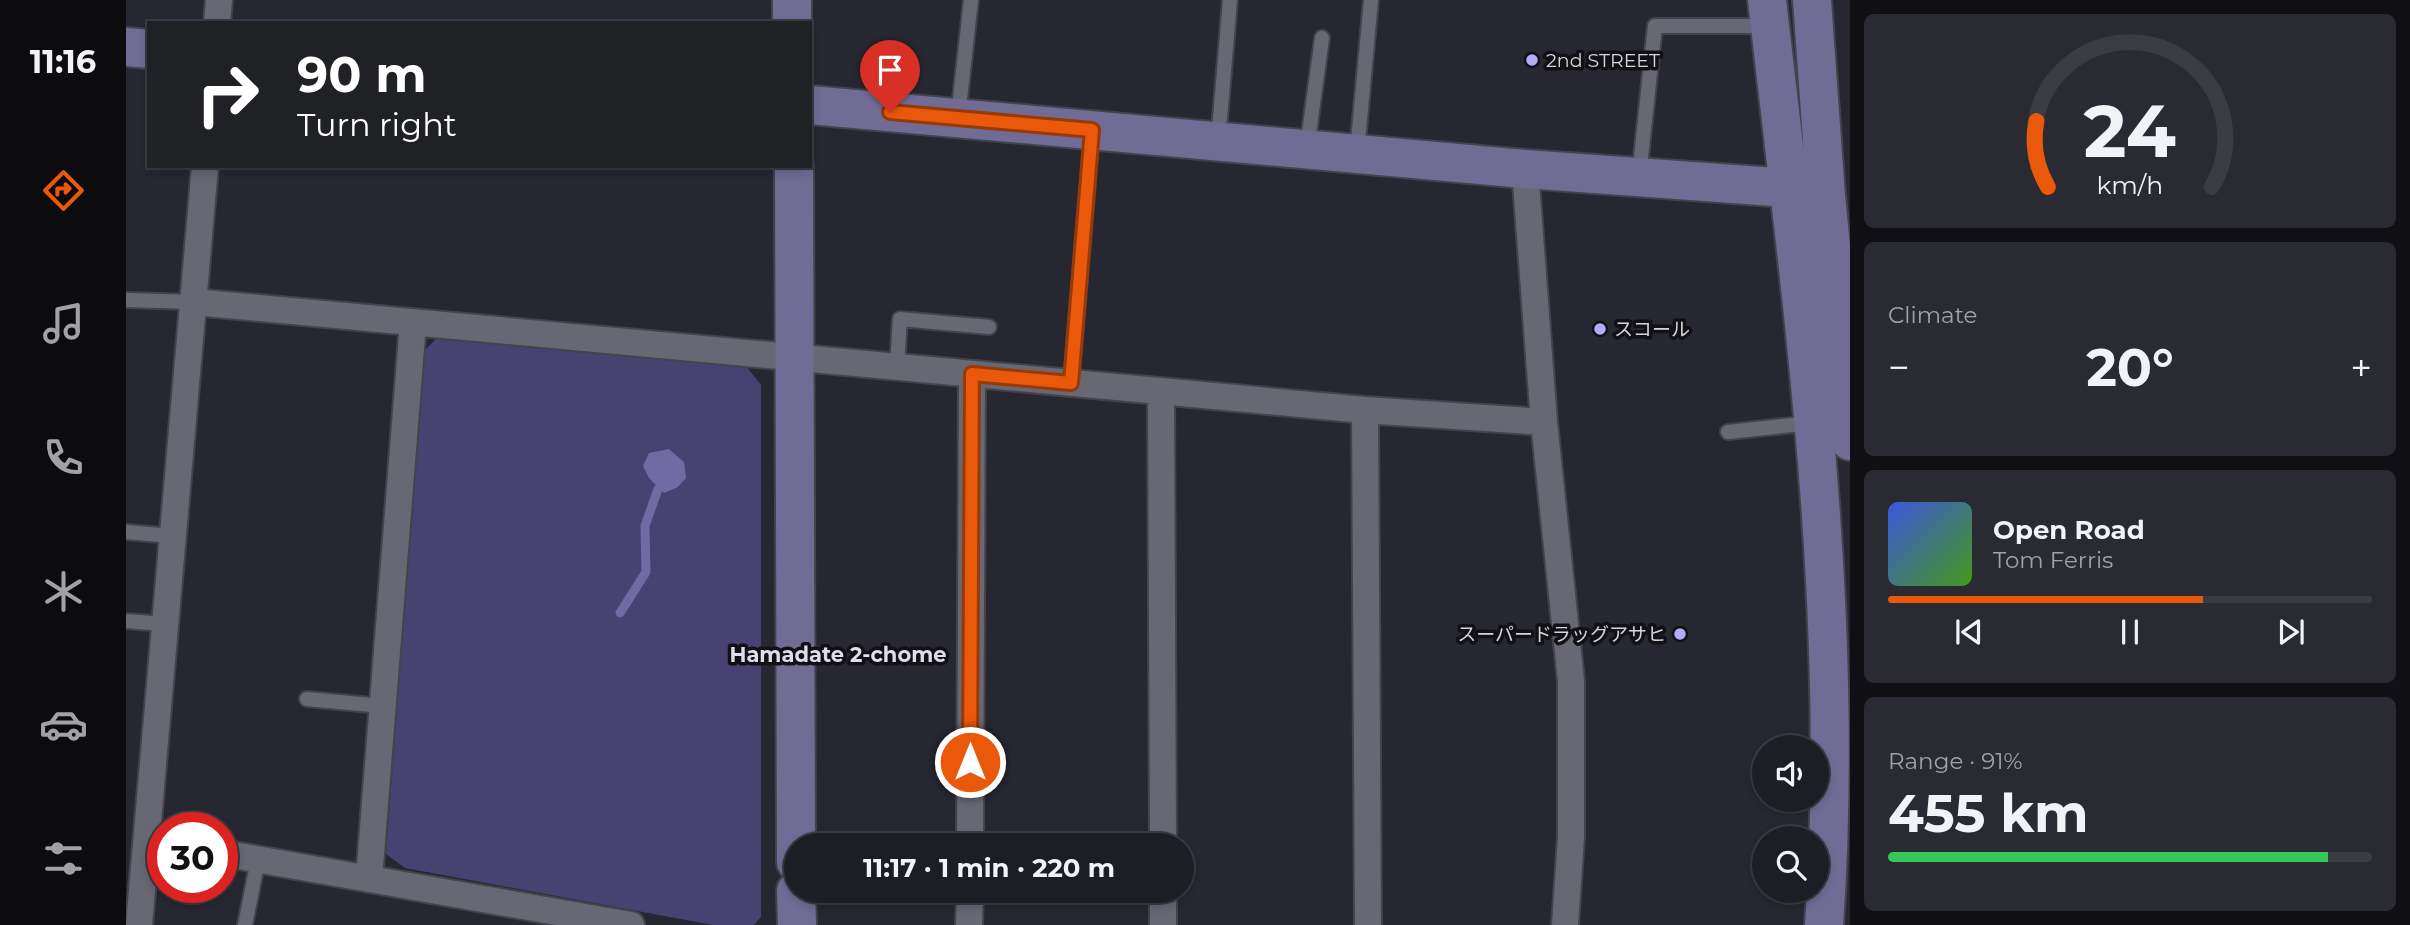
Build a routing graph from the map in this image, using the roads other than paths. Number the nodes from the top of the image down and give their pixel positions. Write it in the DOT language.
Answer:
graph roads {
  1 [pos="219,0"];
  2 [pos="792,0"];
  3 [pos="971,0"];
  4 [pos="1230,0"];
  5 [pos="1371,0"];
  6 [pos="1812,0"];
  7 [pos="1769,13"];
  8 [pos="217,21"];
  9 [pos="792,21"];
  10 [pos="1322,38"];
  11 [pos="126,47"];
  12 [pos="147,49"];
  13 [pos="812,105"];
  14 [pos="958,118"];
  15 [pos="1092,130"];
  16 [pos="1218,143"];
  17 [pos="1307,150"];
  18 [pos="1357,154"];
  19 [pos="205,168"];
  20 [pos="794,168"];
  21 [pos="1525,169"];
  22 [pos="1638,177"];
  23 [pos="1789,188"];
  24 [pos="1838,197"];
  25 [pos="126,300"];
  26 [pos="194,302"];
  27 [pos="413,323"];
  28 [pos="989,327"];
  29 [pos="794,358"];
  30 [pos="897,367"];
  31 [pos="972,374"];
  32 [pos="1071,383"];
  33 [pos="1161,391"];
  34 [pos="1364,410"];
  35 [pos="1544,422"];
  36 [pos="1813,422"];
  37 [pos="1728,432"];
  38 [pos="1850,441"];
  39 [pos="126,532"];
  40 [pos="172,536"];
  41 [pos="126,621"];
  42 [pos="164,624"];
  43 [pos="307,699"];
  44 [pos="382,706"];
  45 [pos="796,833"];
  46 [pos="970,833"];
  47 [pos="1163,833"];
  48 [pos="144,839"];
  49 [pos="238,856"];
  50 [pos="258,860"];
  51 [pos="369,879"];
  52 [pos="796,903"];
  53 [pos="970,903"];
  54 [pos="1163,903"];
  55 [pos="138,925"];
  56 [pos="245,925"];
  57 [pos="631,925"];
  58 [pos="797,925"];
  59 [pos="970,925"];
  60 [pos="1163,925"];
  61 [pos="1368,925"];
  62 [pos="1565,925"];
  63 [pos="1824,925"];
  1 -- 8 [label="street"];
  2 -- 9 [label="street"];
  3 -- 14 [label="lane"];
  4 -- 16 [label="lane"];
  5 -- 18 [label="lane"];
  6 -- 24 [label="street"];
  7 -- 22 [label="lane"];
  7 -- 23 [label="street"];
  10 -- 17 [label="lane"];
  11 -- 12 [label="street"];
  13 -- 14 [label="street"];
  14 -- 15 [label="street"];
  15 -- 16 [label="street"];
  15 -- 32 [label="lane"];
  16 -- 17 [label="street"];
  17 -- 18 [label="street"];
  18 -- 21 [label="street"];
  19 -- 26 [label="street"];
  20 -- 29 [label="street"];
  21 -- 22 [label="street"];
  21 -- 35 [label="street"];
  22 -- 23 [label="street"];
  23 -- 24 [label="street"];
  23 -- 36 [label="street"];
  24 -- 38 [label="street"];
  25 -- 26 [label="lane"];
  26 -- 27 [label="street"];
  26 -- 40 [label="street"];
  27 -- 29 [label="street"];
  27 -- 44 [label="street"];
  28 -- 30 [label="lane"];
  29 -- 30 [label="street"];
  29 -- 45 [label="street"];
  30 -- 31 [label="street"];
  31 -- 32 [label="street"];
  31 -- 46 [label="street"];
  32 -- 33 [label="street"];
  33 -- 34 [label="street"];
  33 -- 47 [label="street"];
  34 -- 35 [label="street"];
  34 -- 61 [label="street"];
  35 -- 62 [label="street"];
  36 -- 37 [label="lane"];
  36 -- 63 [label="street"];
  39 -- 40 [label="lane"];
  40 -- 42 [label="street"];
  41 -- 42 [label="lane"];
  42 -- 48 [label="street"];
  43 -- 44 [label="lane"];
  44 -- 51 [label="street"];
  48 -- 55 [label="street"];
  49 -- 50 [label="street"];
  50 -- 51 [label="street"];
  50 -- 56 [label="lane"];
  51 -- 57 [label="street"];
  52 -- 58 [label="street"];
  53 -- 59 [label="street"];
  54 -- 60 [label="street"];
}
